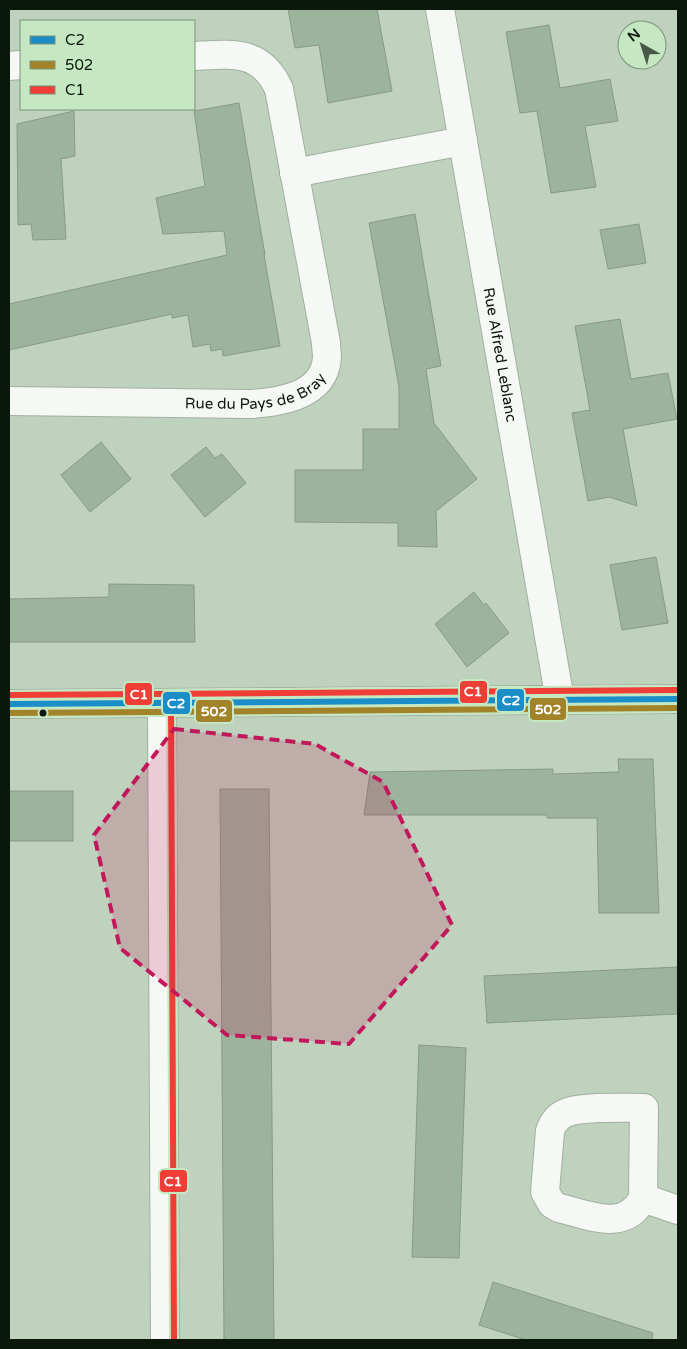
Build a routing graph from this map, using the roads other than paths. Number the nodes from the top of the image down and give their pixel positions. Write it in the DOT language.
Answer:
graph roads {
  1 [pos="440,9"];
  2 [pos="195,56"];
  3 [pos="463,141"];
  4 [pos="294,173"];
  5 [pos="9,401"];
  6 [pos="678,699"];
  7 [pos="560,700"];
  8 [pos="9,704"];
  9 [pos="162,704"];
  10 [pos="643,1198"];
  11 [pos="678,1210"];
  12 [pos="165,1340"];
  1 -- 3 [label="street, Rue Alfred Leblanc"];
  2 -- 4 [label="street, Rue du Pays de Bray"];
  3 -- 4 [label="street"];
  3 -- 7 [label="street, Rue Alfred Leblanc"];
  4 -- 5 [label="street, Rue du Pays de Bray"];
  6 -- 7 [label="street"];
  7 -- 9 [label="street"];
  8 -- 9 [label="street"];
  9 -- 12 [label="street"];
  10 -- 10 [label="street"];
  10 -- 11 [label="street"];
}
